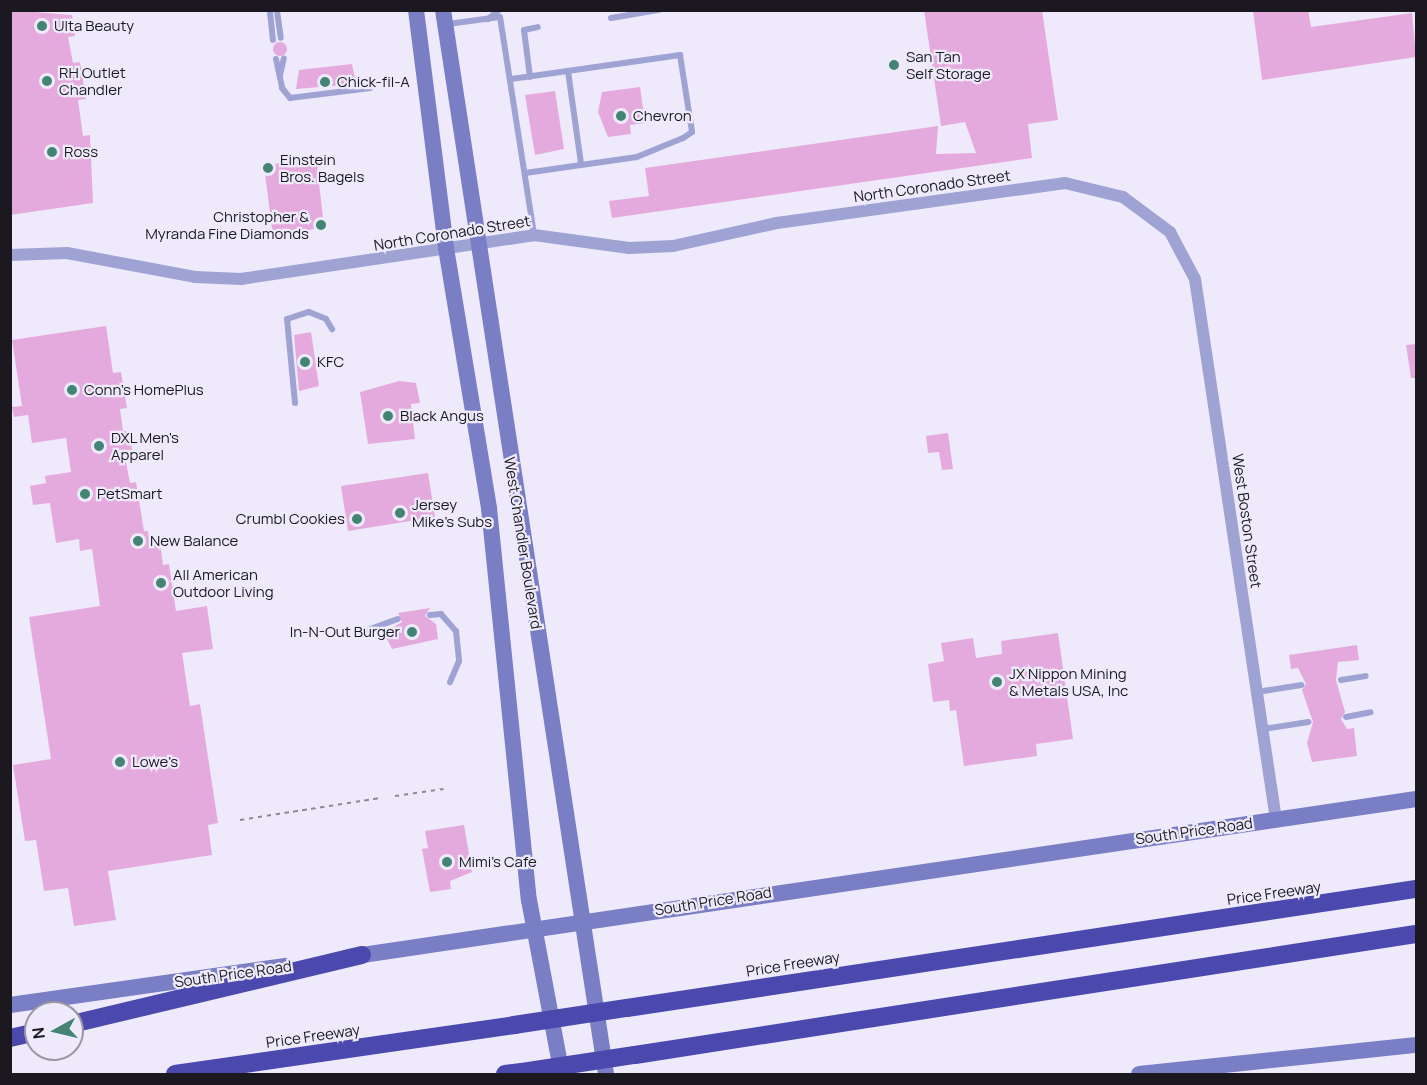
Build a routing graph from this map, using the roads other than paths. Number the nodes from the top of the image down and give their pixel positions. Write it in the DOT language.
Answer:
graph roads {
  1 [pos="416,10"];
  2 [pos="499,10"];
  3 [pos="659,10"];
  4 [pos="274,12"];
  5 [pos="444,17"];
  6 [pos="611,18"];
  7 [pos="488,19"];
  8 [pos="538,27"];
  9 [pos="281,38"];
  10 [pos="273,40"];
  11 [pos="284,58"];
  12 [pos="276,59"];
  13 [pos="568,71"];
  14 [pos="280,75"];
  15 [pos="530,77"];
  16 [pos="511,79"];
  17 [pos="370,88"];
  18 [pos="581,164"];
  19 [pos="525,173"];
  20 [pos="1170,232"];
  21 [pos="534,235"];
  22 [pos="478,243"];
  23 [pos="446,248"];
  24 [pos="10,255"];
  25 [pos="332,329"];
  26 [pos="295,403"];
  27 [pos="430,615"];
  28 [pos="398,619"];
  29 [pos="362,632"];
  30 [pos="1366,676"];
  31 [pos="1341,680"];
  32 [pos="450,682"];
  33 [pos="1301,685"];
  34 [pos="1257,692"];
  35 [pos="1371,712"];
  36 [pos="1346,717"];
  37 [pos="1308,722"];
  38 [pos="1262,729"];
  39 [pos="1416,799"];
  40 [pos="1276,820"];
  41 [pos="1414,889"];
  42 [pos="580,922"];
  43 [pos="538,928"];
  44 [pos="1416,934"];
  45 [pos="1416,944"];
  46 [pos="1343,945"];
  47 [pos="362,955"];
  48 [pos="10,1005"];
  49 [pos="84,1021"];
  50 [pos="1416,1045"];
  51 [pos="513,1073"];
  52 [pos="176,1074"];
  53 [pos="562,1074"];
  54 [pos="606,1074"];
  55 [pos="1139,1074"];
  1 -- 23 [label="main road, West Chandler Boulevard"];
  2 -- 7 [label="lane"];
  3 -- 6 [label="lane"];
  4 -- 9 [label="lane"];
  4 -- 10 [label="lane"];
  5 -- 7 [label="lane"];
  5 -- 22 [label="main road, West Chandler Boulevard"];
  7 -- 16 [label="lane"];
  8 -- 15 [label="lane"];
  11 -- 14 [label="lane"];
  12 -- 14 [label="lane"];
  13 -- 15 [label="lane"];
  13 -- 18 [label="lane"];
  13 -- 18 [label="lane"];
  14 -- 17 [label="lane"];
  15 -- 16 [label="lane"];
  16 -- 19 [label="lane"];
  18 -- 19 [label="lane"];
  19 -- 21 [label="lane"];
  20 -- 21 [label="street, North Coronado Street"];
  20 -- 34 [label="street, West Boston Street"];
  21 -- 22 [label="street, North Coronado Street"];
  22 -- 23 [label="street, North Coronado Street"];
  22 -- 42 [label="main road, West Chandler Boulevard"];
  23 -- 24 [label="street, North Coronado Street"];
  23 -- 43 [label="main road, West Chandler Boulevard"];
  25 -- 26 [label="lane"];
  27 -- 32 [label="lane"];
  28 -- 29 [label="lane"];
  30 -- 31 [label="lane"];
  33 -- 34 [label="lane"];
  34 -- 38 [label="street, West Boston Street"];
  35 -- 36 [label="lane"];
  37 -- 38 [label="lane"];
  38 -- 40 [label="street, West Boston Street"];
  39 -- 40 [label="main road, South Price Road"];
  40 -- 42 [label="main road, South Price Road"];
  41 -- 52 [label="highway, Price Freeway, bridge"];
  42 -- 43 [label="main road, South Price Road"];
  42 -- 54 [label="main road, West Chandler Boulevard"];
  43 -- 47 [label="main road, South Price Road"];
  43 -- 53 [label="main road, West Chandler Boulevard"];
  44 -- 46 [label="highway"];
  45 -- 46 [label="highway"];
  46 -- 51 [label="highway, bridge"];
  47 -- 48 [label="main road, South Price Road"];
  47 -- 49 [label="highway"];
  50 -- 55 [label="main road"];
}
